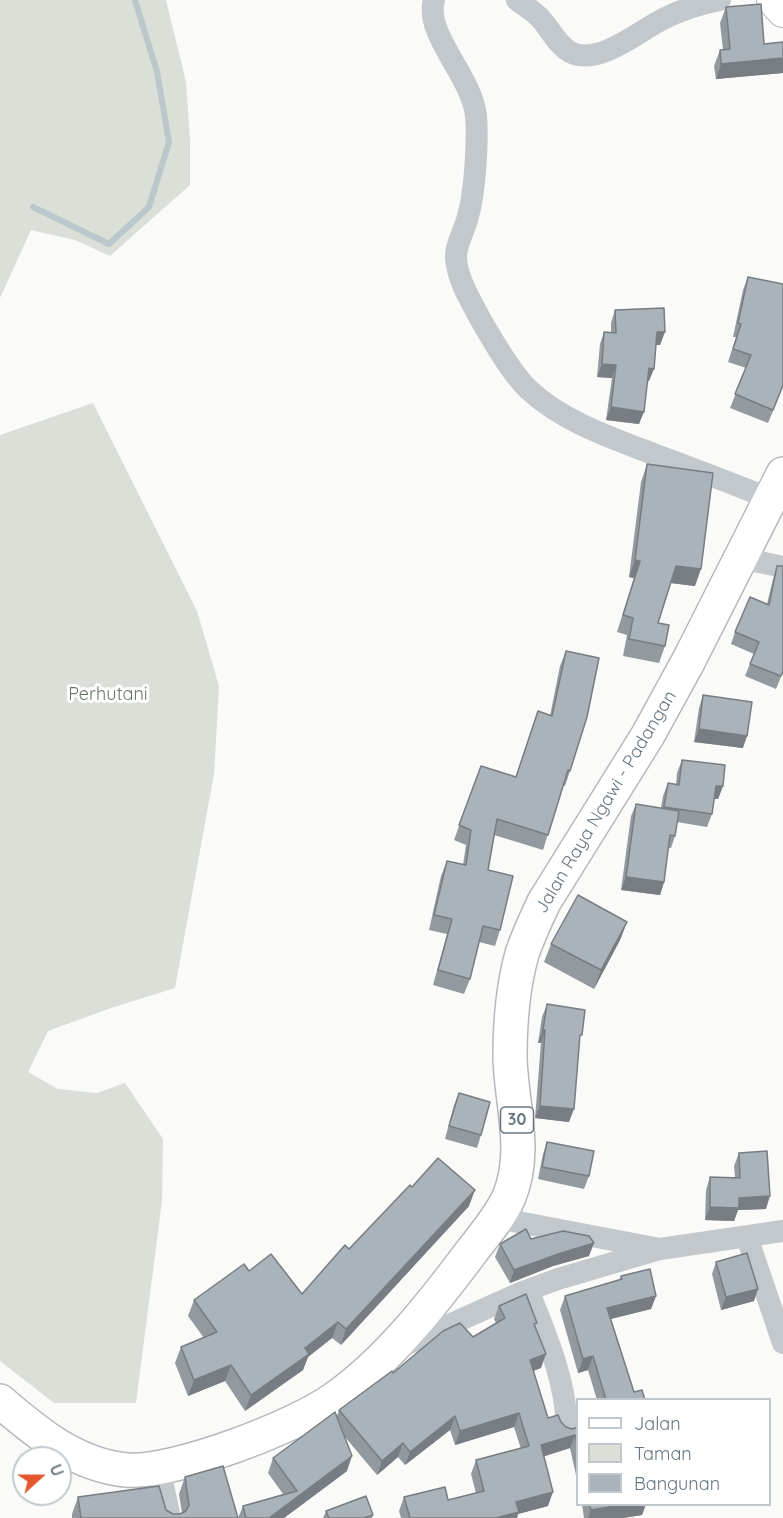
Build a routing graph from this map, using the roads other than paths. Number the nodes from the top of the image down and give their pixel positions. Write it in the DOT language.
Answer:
graph roads {
  1 [pos="434,0"];
  2 [pos="518,0"];
  3 [pos="720,0"];
  4 [pos="773,0"];
  5 [pos="783,11"];
  6 [pos="777,486"];
  7 [pos="741,558"];
  8 [pos="783,567"];
  9 [pos="497,1218"];
  10 [pos="783,1231"];
  11 [pos="747,1237"];
  12 [pos="660,1249"];
  13 [pos="528,1290"];
  14 [pos="783,1343"];
  15 [pos="389,1352"];
  16 [pos="0,1401"];
  17 [pos="567,1429"];
  18 [pos="159,1467"];
  19 [pos="170,1518"];
  1 -- 6 [label="street"];
  2 -- 3 [label="street"];
  4 -- 5 [label="street"];
  6 -- 7 [label="highway, Jalan Raya Ngawi - Padangan / 30"];
  7 -- 8 [label="street"];
  7 -- 9 [label="highway, Jalan Raya Ngawi - Padangan / 30"];
  9 -- 12 [label="street"];
  9 -- 15 [label="highway, Jalan Raya Ngawi - Padangan / 30"];
  10 -- 11 [label="street"];
  11 -- 12 [label="street"];
  11 -- 14 [label="street"];
  12 -- 13 [label="street"];
  13 -- 15 [label="street"];
  13 -- 17 [label="street"];
  15 -- 18 [label="highway, Jalan Raya Ngawi - Padangan / 30"];
  16 -- 18 [label="highway, Jalan Raya Ngawi - Padangan / 30"];
  18 -- 19 [label="street"];
}
